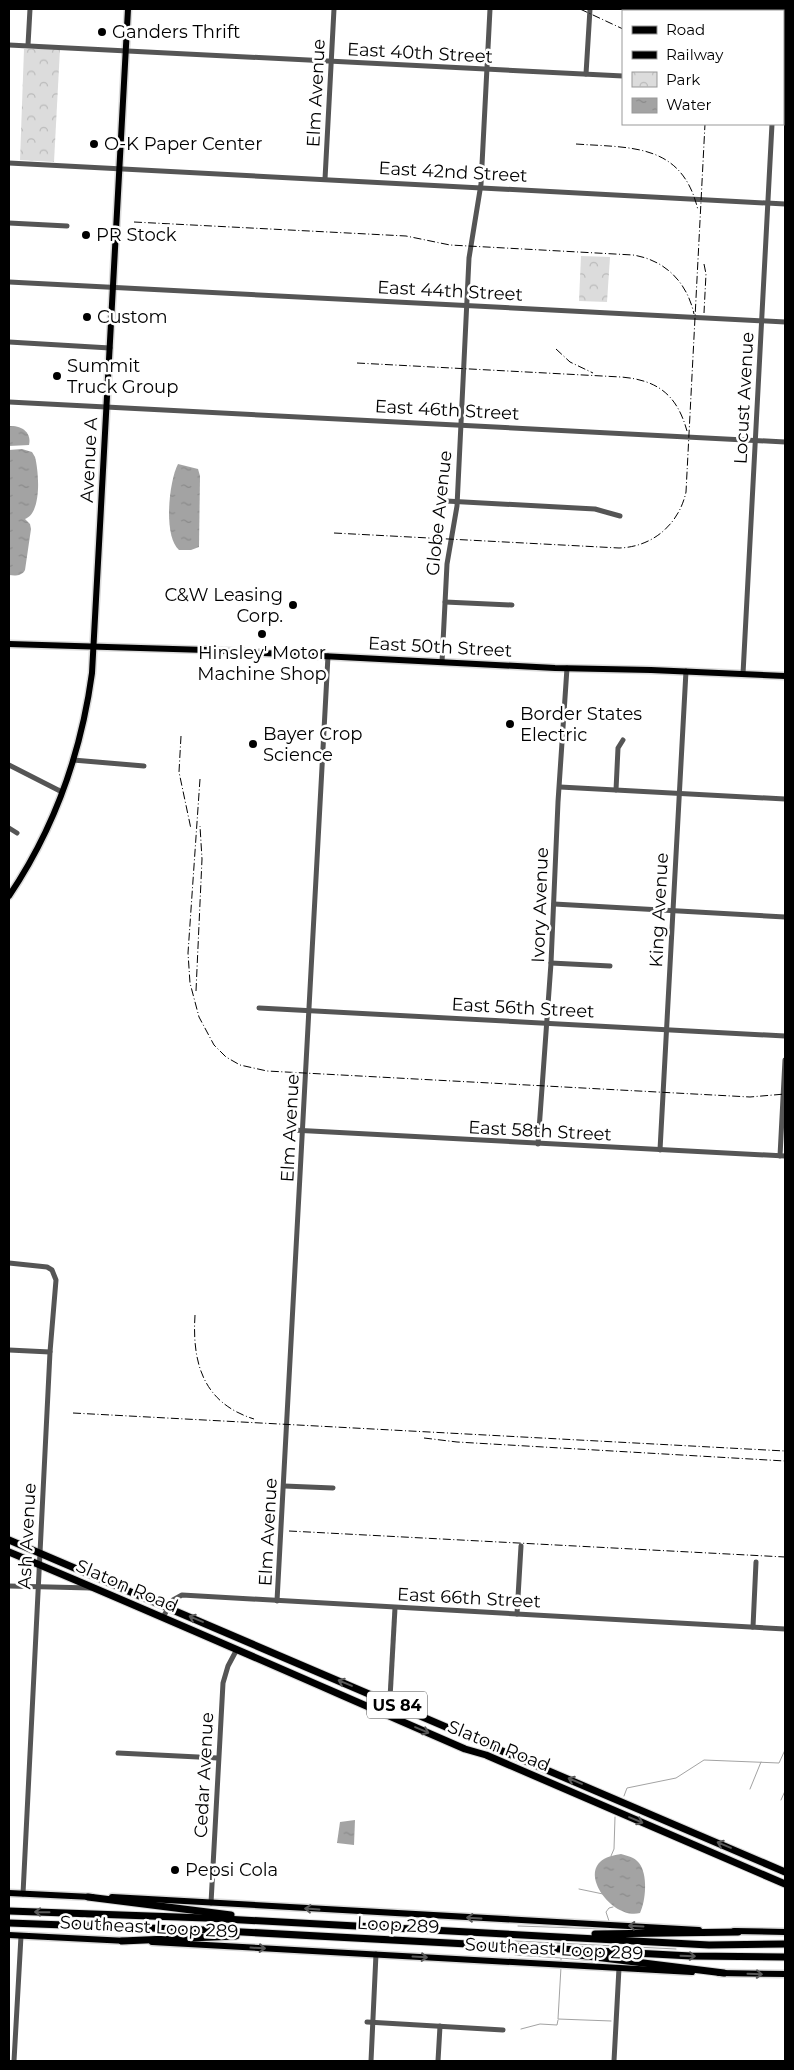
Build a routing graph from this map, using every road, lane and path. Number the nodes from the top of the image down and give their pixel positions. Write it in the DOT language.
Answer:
graph roads {
  1 [pos="30,9"];
  2 [pos="128,9"];
  3 [pos="334,9"];
  4 [pos="490,9"];
  5 [pos="590,9"];
  6 [pos="9,45"];
  7 [pos="28,45"];
  8 [pos="126,50"];
  9 [pos="331,62"];
  10 [pos="486,70"];
  11 [pos="586,74"];
  12 [pos="622,76"];
  13 [pos="772,125"];
  14 [pos="9,163"];
  15 [pos="120,169"];
  16 [pos="325,179"];
  17 [pos="481,187"];
  18 [pos="768,202"];
  19 [pos="785,204"];
  20 [pos="9,223"];
  21 [pos="67,226"];
  22 [pos="9,282"];
  23 [pos="113,288"];
  24 [pos="467,306"];
  25 [pos="762,321"];
  26 [pos="785,322"];
  27 [pos="9,342"];
  28 [pos="110,348"];
  29 [pos="9,402"];
  30 [pos="107,407"];
  31 [pos="461,425"];
  32 [pos="756,440"];
  33 [pos="785,442"];
  34 [pos="446,501"];
  35 [pos="457,502"];
  36 [pos="620,516"];
  37 [pos="445,602"];
  38 [pos="512,605"];
  39 [pos="9,644"];
  40 [pos="94,648"];
  41 [pos="328,656"];
  42 [pos="442,662"];
  43 [pos="567,668"];
  44 [pos="686,671"];
  45 [pos="743,674"];
  46 [pos="785,676"];
  47 [pos="622,740"];
  48 [pos="74,760"];
  49 [pos="9,765"];
  50 [pos="144,766"];
  51 [pos="560,786"];
  52 [pos="616,790"];
  53 [pos="62,792"];
  54 [pos="680,793"];
  55 [pos="785,798"];
  56 [pos="9,828"];
  57 [pos="17,833"];
  58 [pos="9,896"];
  59 [pos="554,904"];
  60 [pos="673,911"];
  61 [pos="785,917"];
  62 [pos="551,963"];
  63 [pos="610,966"];
  64 [pos="259,1008"];
  65 [pos="310,1011"];
  66 [pos="546,1023"];
  67 [pos="666,1030"];
  68 [pos="785,1036"];
  69 [pos="785,1060"];
  70 [pos="292,1130"];
  71 [pos="303,1132"];
  72 [pos="538,1144"];
  73 [pos="660,1150"];
  74 [pos="783,1156"];
  75 [pos="9,1263"];
  76 [pos="9,1350"];
  77 [pos="50,1352"];
  78 [pos="284,1486"];
  79 [pos="332,1488"];
  80 [pos="9,1540"];
  81 [pos="521,1546"];
  82 [pos="9,1552"];
  83 [pos="40,1553"];
  84 [pos="756,1562"];
  85 [pos="40,1565"];
  86 [pos="9,1586"];
  87 [pos="38,1588"];
  88 [pos="94,1588"];
  89 [pos="278,1601"];
  90 [pos="168,1607"];
  91 [pos="395,1608"];
  92 [pos="517,1614"];
  93 [pos="163,1617"];
  94 [pos="753,1627"];
  95 [pos="785,1628"];
  96 [pos="236,1651"];
  97 [pos="280,1654"];
  98 [pos="274,1667"];
  99 [pos="390,1702"];
  100 [pos="389,1716"];
  101 [pos="118,1753"];
  102 [pos="218,1758"];
  103 [pos="741,1853"];
  104 [pos="736,1863"];
  105 [pos="785,1872"];
  106 [pos="785,1884"];
  107 [pos="9,1893"];
  108 [pos="23,1894"];
  109 [pos="88,1897"];
  110 [pos="211,1903"];
  111 [pos="9,1911"];
  112 [pos="301,1922"];
  113 [pos="9,1923"];
  114 [pos="483,1932"];
  115 [pos="738,1932"];
  116 [pos="785,1932"];
  117 [pos="275,1934"];
  118 [pos="9,1935"];
  119 [pos="21,1936"];
  120 [pos="122,1941"];
  121 [pos="785,1944"];
  122 [pos="482,1945"];
  123 [pos="376,1954"];
  124 [pos="785,1957"];
  125 [pos="619,1968"];
  126 [pos="724,1973"];
  127 [pos="785,1974"];
  128 [pos="367,2022"];
  129 [pos="373,2022"];
  130 [pos="440,2026"];
  131 [pos="503,2030"];
  132 [pos="14,2061"];
  133 [pos="371,2061"];
  134 [pos="438,2061"];
  135 [pos="614,2061"];
  1 -- 7 [label="street"];
  2 -- 8 [label="main road, Avenue A"];
  3 -- 9 [label="street, Elm Avenue"];
  4 -- 10 [label="street, Globe Avenue"];
  5 -- 11 [label="street"];
  6 -- 7 [label="street, East 40th Street"];
  7 -- 8 [label="street, East 40th Street"];
  8 -- 9 [label="street, East 40th Street"];
  8 -- 15 [label="main road, Avenue A"];
  9 -- 10 [label="street, East 40th Street"];
  9 -- 16 [label="street, Elm Avenue"];
  10 -- 11 [label="street, East 40th Street"];
  10 -- 17 [label="street, Globe Avenue"];
  11 -- 12 [label="street, East 40th Street"];
  13 -- 18 [label="street, Locust Avenue"];
  14 -- 15 [label="street, East 42nd Street"];
  15 -- 16 [label="street, East 42nd Street"];
  15 -- 23 [label="main road, Avenue A"];
  16 -- 17 [label="street, East 42nd Street"];
  17 -- 18 [label="street, East 42nd Street"];
  17 -- 24 [label="street, Globe Avenue"];
  18 -- 19 [label="street, East 42nd Street"];
  18 -- 25 [label="street, Locust Avenue"];
  20 -- 21 [label="street"];
  22 -- 23 [label="street, East 44th Street"];
  23 -- 24 [label="street, East 44th Street"];
  23 -- 28 [label="main road, Avenue A"];
  24 -- 25 [label="street, East 44th Street"];
  24 -- 31 [label="street, Globe Avenue"];
  25 -- 26 [label="street, East 44th Street"];
  25 -- 32 [label="street, Locust Avenue"];
  27 -- 28 [label="street"];
  28 -- 30 [label="main road, Avenue A"];
  29 -- 30 [label="street, East 46th Street"];
  30 -- 31 [label="street, East 46th Street"];
  30 -- 40 [label="main road, Avenue A"];
  31 -- 32 [label="street, East 46th Street"];
  31 -- 35 [label="street, Globe Avenue"];
  32 -- 33 [label="street, East 46th Street"];
  32 -- 45 [label="street, Locust Avenue"];
  34 -- 35 [label="street"];
  35 -- 36 [label="street"];
  35 -- 37 [label="street, Globe Avenue"];
  37 -- 38 [label="street"];
  37 -- 42 [label="street, Globe Avenue"];
  39 -- 40 [label="main road, East 50th Street"];
  40 -- 41 [label="main road, East 50th Street"];
  40 -- 48 [label="main road, Avenue A"];
  41 -- 42 [label="main road, East 50th Street"];
  41 -- 65 [label="street, Elm Avenue"];
  42 -- 43 [label="main road, East 50th Street"];
  43 -- 44 [label="main road, East 50th Street"];
  43 -- 51 [label="street, Ivory Avenue"];
  44 -- 45 [label="main road, East 50th Street"];
  44 -- 54 [label="street, King Avenue"];
  45 -- 46 [label="main road, East 50th Street"];
  47 -- 52 [label="street"];
  48 -- 50 [label="street"];
  48 -- 53 [label="main road, Avenue A"];
  49 -- 53 [label="street"];
  51 -- 52 [label="street"];
  51 -- 59 [label="street, Ivory Avenue"];
  52 -- 54 [label="street"];
  53 -- 58 [label="main road, Avenue A"];
  54 -- 55 [label="street"];
  54 -- 60 [label="street, King Avenue"];
  56 -- 57 [label="street"];
  59 -- 60 [label="street"];
  59 -- 62 [label="street, Ivory Avenue"];
  60 -- 61 [label="street"];
  60 -- 67 [label="street, King Avenue"];
  62 -- 63 [label="street"];
  62 -- 66 [label="street, Ivory Avenue"];
  64 -- 65 [label="street, East 56th Street"];
  65 -- 66 [label="street, East 56th Street"];
  65 -- 71 [label="street, Elm Avenue"];
  66 -- 67 [label="street, East 56th Street"];
  66 -- 72 [label="street, Ivory Avenue"];
  67 -- 68 [label="street, East 56th Street"];
  67 -- 73 [label="street, King Avenue"];
  69 -- 74 [label="street"];
  70 -- 71 [label="street, East 58th Street"];
  71 -- 72 [label="street, East 58th Street"];
  71 -- 78 [label="street, Elm Avenue"];
  72 -- 73 [label="street, East 58th Street"];
  73 -- 74 [label="street, East 58th Street"];
  75 -- 77 [label="street, Ash Avenue"];
  76 -- 77 [label="street"];
  77 -- 83 [label="street, Ash Avenue"];
  78 -- 79 [label="street"];
  78 -- 89 [label="street, Elm Avenue"];
  80 -- 83 [label="highway, Slaton Road / US 84"];
  81 -- 92 [label="street"];
  82 -- 85 [label="highway, Slaton Road / US 84"];
  83 -- 85 [label="street, Ash Avenue"];
  83 -- 90 [label="highway, Slaton Road / US 84"];
  84 -- 94 [label="street"];
  85 -- 87 [label="street, Ash Avenue"];
  85 -- 88 [label="highway, Slaton Road / US 84"];
  86 -- 87 [label="street"];
  87 -- 88 [label="street"];
  87 -- 108 [label="street, Ash Avenue"];
  88 -- 93 [label="highway, Slaton Road / US 84"];
  89 -- 90 [label="street, East 66th Street"];
  89 -- 91 [label="street, East 66th Street"];
  90 -- 93 [label="street"];
  97 -- 90 [label="highway, Slaton Road / US 84, one-way"];
  91 -- 92 [label="street, East 66th Street"];
  91 -- 99 [label="street"];
  92 -- 94 [label="street, East 66th Street"];
  93 -- 96 [label="highway, Slaton Road / US 84"];
  94 -- 95 [label="street, East 66th Street"];
  96 -- 98 [label="highway, Slaton Road / US 84"];
  96 -- 102 [label="street, Cedar Avenue"];
  97 -- 98 [label="highway"];
  99 -- 97 [label="highway, Slaton Road / US 84, one-way"];
  98 -- 100 [label="highway, Slaton Road / US 84"];
  99 -- 100 [label="street"];
  103 -- 99 [label="highway, Slaton Road / US 84, one-way"];
  100 -- 104 [label="highway, Slaton Road / US 84, one-way"];
  101 -- 102 [label="street"];
  102 -- 110 [label="street, Cedar Avenue"];
  103 -- 104 [label="highway"];
  103 -- 105 [label="highway, Slaton Road / US 84"];
  104 -- 106 [label="highway, Slaton Road / US 84"];
  107 -- 108 [label="main road, Southeast Loop 289"];
  108 -- 109 [label="main road, Southeast Loop 289"];
  109 -- 110 [label="main road, Southeast Loop 289"];
  109 -- 112 [label="highway"];
  115 -- 110 [label="main road, Southeast Loop 289, one-way"];
  112 -- 111 [label="highway, Loop 289, one-way"];
  112 -- 114 [label="highway, Loop 289"];
  113 -- 117 [label="highway, Loop 289"];
  114 -- 115 [label="highway"];
  114 -- 121 [label="highway, Loop 289"];
  115 -- 116 [label="main road, Southeast Loop 289"];
  117 -- 120 [label="highway"];
  117 -- 122 [label="highway, Loop 289"];
  118 -- 119 [label="main road, Southeast Loop 289"];
  119 -- 120 [label="main road, Southeast Loop 289"];
  119 -- 132 [label="street"];
  120 -- 123 [label="main road, Southeast Loop 289, one-way"];
  122 -- 124 [label="highway, Loop 289, one-way"];
  122 -- 126 [label="highway"];
  123 -- 125 [label="main road, Southeast Loop 289, one-way"];
  123 -- 129 [label="street"];
  125 -- 126 [label="main road, Southeast Loop 289"];
  125 -- 135 [label="street"];
  126 -- 127 [label="main road, Southeast Loop 289, one-way"];
  128 -- 129 [label="street"];
  129 -- 130 [label="street"];
  129 -- 133 [label="street"];
  130 -- 131 [label="street"];
  130 -- 134 [label="street"];
}
